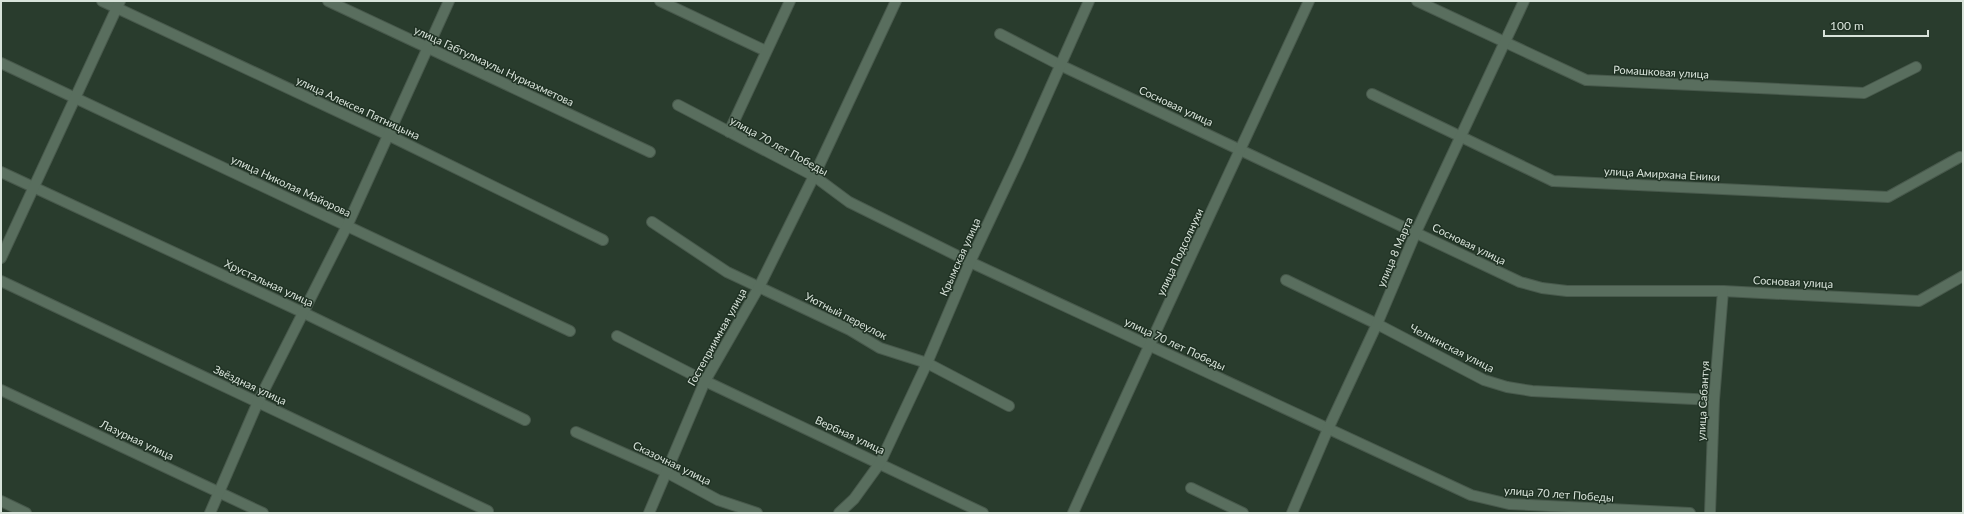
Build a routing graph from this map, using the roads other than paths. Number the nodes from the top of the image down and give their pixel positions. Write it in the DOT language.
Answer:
graph roads {
  1 [pos="102,1"];
  2 [pos="328,1"];
  3 [pos="449,1"];
  4 [pos="660,1"];
  5 [pos="790,1"];
  6 [pos="896,1"];
  7 [pos="1089,1"];
  8 [pos="1309,1"];
  9 [pos="1417,1"];
  10 [pos="1524,1"];
  11 [pos="119,5"];
  12 [pos="1000,34"];
  13 [pos="1504,41"];
  14 [pos="428,48"];
  15 [pos="766,51"];
  16 [pos="1,63"];
  17 [pos="1060,65"];
  18 [pos="1916,67"];
  19 [pos="1372,94"];
  20 [pos="75,98"];
  21 [pos="678,106"];
  22 [pos="729,132"];
  23 [pos="388,135"];
  24 [pos="1461,136"];
  25 [pos="1241,150"];
  26 [pos="650,152"];
  27 [pos="1960,157"];
  28 [pos="1,172"];
  29 [pos="814,176"];
  30 [pos="34,187"];
  31 [pos="652,222"];
  32 [pos="347,226"];
  33 [pos="1416,232"];
  34 [pos="603,240"];
  35 [pos="1,258"];
  36 [pos="970,262"];
  37 [pos="1963,276"];
  38 [pos="1286,280"];
  39 [pos="1,281"];
  40 [pos="759,287"];
  41 [pos="1723,291"];
  42 [pos="302,312"];
  43 [pos="1377,324"];
  44 [pos="570,332"];
  45 [pos="617,336"];
  46 [pos="1149,345"];
  47 [pos="927,363"];
  48 [pos="705,381"];
  49 [pos="1,390"];
  50 [pos="1714,400"];
  51 [pos="258,402"];
  52 [pos="1009,406"];
  53 [pos="524,420"];
  54 [pos="1328,429"];
  55 [pos="576,432"];
  56 [pos="880,463"];
  57 [pos="666,472"];
  58 [pos="1191,488"];
  59 [pos="220,492"];
  60 [pos="1,501"];
  61 [pos="1507,509"];
  62 [pos="488,511"];
  63 [pos="26,513"];
  64 [pos="210,513"];
  65 [pos="263,513"];
  66 [pos="649,513"];
  67 [pos="758,513"];
  68 [pos="839,513"];
  69 [pos="983,513"];
  70 [pos="1073,513"];
  71 [pos="1243,513"];
  72 [pos="1292,513"];
  73 [pos="1690,513"];
  74 [pos="1710,513"];
  1 -- 11 [label="street, улица Алексея Пятницына"];
  2 -- 14 [label="street, улица Габтулмаулы Нуриахметова"];
  3 -- 14 [label="street"];
  4 -- 15 [label="street"];
  5 -- 15 [label="street"];
  6 -- 29 [label="street, Гостеприимная улица"];
  7 -- 17 [label="street, Крымская улица"];
  8 -- 25 [label="street, улица Подсолнухи"];
  9 -- 13 [label="street, Ромашковая улица"];
  10 -- 13 [label="street, улица 8 Марта"];
  11 -- 20 [label="street"];
  11 -- 23 [label="street, улица Алексея Пятницына"];
  12 -- 17 [label="street, Сосновая улица"];
  13 -- 18 [label="street, Ромашковая улица"];
  13 -- 24 [label="street, улица 8 Марта"];
  14 -- 23 [label="street"];
  14 -- 26 [label="street, улица Габтулмаулы Нуриахметова"];
  15 -- 22 [label="street"];
  16 -- 20 [label="street, улица Николая Майорова"];
  17 -- 25 [label="street, Сосновая улица"];
  17 -- 36 [label="street, Крымская улица"];
  19 -- 24 [label="street, улица Амирхана Еники"];
  20 -- 30 [label="street"];
  20 -- 32 [label="street, улица Николая Майорова"];
  21 -- 22 [label="street, улица 70 лет Победы"];
  22 -- 29 [label="street, улица 70 лет Победы"];
  23 -- 32 [label="street"];
  23 -- 34 [label="street, улица Алексея Пятницына"];
  24 -- 27 [label="street, улица Амирхана Еники"];
  24 -- 33 [label="street, улица 8 Марта"];
  25 -- 33 [label="street, Сосновая улица"];
  25 -- 46 [label="street, улица Подсолнухи"];
  28 -- 30 [label="street, Хрустальная улица"];
  29 -- 36 [label="street, улица 70 лет Победы"];
  29 -- 40 [label="street, Гостеприимная улица"];
  30 -- 35 [label="street"];
  30 -- 42 [label="street, Хрустальная улица"];
  31 -- 40 [label="street, Уютный переулок"];
  32 -- 42 [label="street"];
  32 -- 44 [label="street, улица Николая Майорова"];
  33 -- 41 [label="street, Сосновая улица"];
  33 -- 43 [label="street, улица 8 Марта"];
  36 -- 46 [label="street, улица 70 лет Победы"];
  36 -- 47 [label="street, Крымская улица"];
  37 -- 41 [label="street, Сосновая улица"];
  38 -- 43 [label="street, Челнинская улица"];
  39 -- 51 [label="street, Звёздная улица"];
  40 -- 47 [label="street, Уютный переулок"];
  40 -- 48 [label="street, Гостеприимная улица"];
  41 -- 50 [label="street, улица Сабантуя"];
  42 -- 51 [label="street"];
  42 -- 53 [label="street, Хрустальная улица"];
  43 -- 50 [label="street, Челнинская улица"];
  43 -- 54 [label="street, улица 8 Марта"];
  45 -- 48 [label="street, Вербная улица"];
  46 -- 54 [label="street, улица 70 лет Победы"];
  46 -- 70 [label="street, улица Подсолнухи"];
  47 -- 52 [label="street, Уютный переулок"];
  47 -- 56 [label="street, Крымская улица"];
  48 -- 56 [label="street, Вербная улица"];
  48 -- 57 [label="street, Гостеприимная улица"];
  49 -- 59 [label="street, Лазурная улица"];
  50 -- 74 [label="street, улица Сабантуя"];
  51 -- 59 [label="street"];
  51 -- 62 [label="street, Звёздная улица"];
  54 -- 61 [label="street, улица 70 лет Победы"];
  54 -- 72 [label="street, улица 8 Марта"];
  55 -- 57 [label="street, Сказочная улица"];
  56 -- 68 [label="street, Крымская улица"];
  56 -- 69 [label="street, Вербная улица"];
  57 -- 66 [label="street, Гостеприимная улица"];
  57 -- 67 [label="street, Сказочная улица"];
  58 -- 71 [label="street"];
  59 -- 64 [label="street"];
  59 -- 65 [label="street, Лазурная улица"];
  60 -- 63 [label="street"];
  61 -- 73 [label="street, улица 70 лет Победы"];
}
